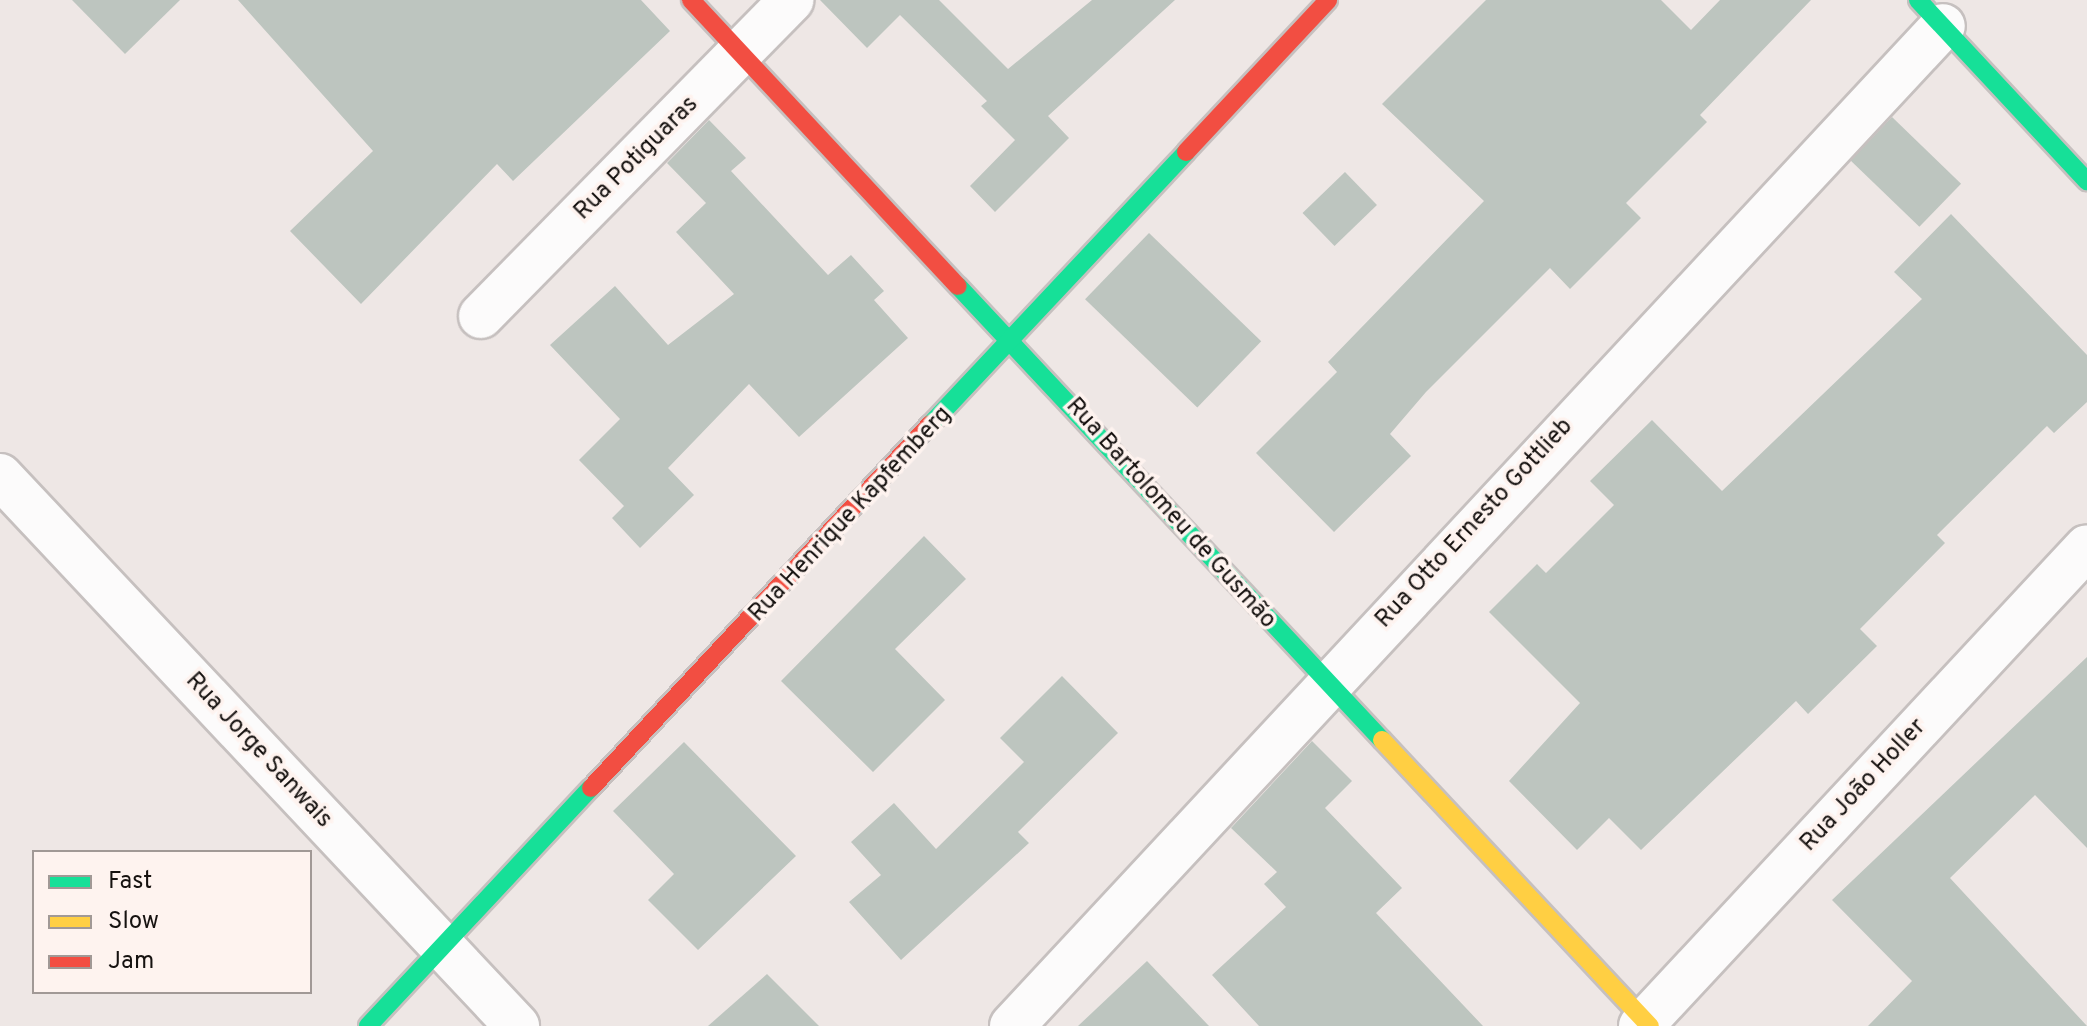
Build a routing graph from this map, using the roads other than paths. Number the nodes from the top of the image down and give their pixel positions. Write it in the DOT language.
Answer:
graph roads {
  1 [pos="691,0"];
  2 [pos="792,0"];
  3 [pos="1328,0"];
  4 [pos="1931,13"];
  5 [pos="741,54"];
  6 [pos="2087,181"];
  7 [pos="481,316"];
  8 [pos="1015,342"];
  9 [pos="0,476"];
  10 [pos="2087,547"];
  11 [pos="1324,684"];
  12 [pos="443,947"];
  13 [pos="1646,1024"];
  14 [pos="368,1026"];
  15 [pos="517,1026"];
  16 [pos="1012,1026"];
  1 -- 5 [label="street, Rua Bartolomeu de Gusmão"];
  2 -- 5 [label="street, Rua Potiguaras"];
  3 -- 8 [label="street, Rua Henrique Kapfemberg"];
  4 -- 6 [label="street"];
  4 -- 11 [label="street, Rua Otto Ernesto Gottlieb"];
  5 -- 7 [label="street, Rua Potiguaras"];
  5 -- 8 [label="street, Rua Bartolomeu de Gusmão"];
  8 -- 11 [label="street, Rua Bartolomeu de Gusmão"];
  8 -- 12 [label="street, Rua Henrique Kapfemberg"];
  9 -- 12 [label="street, Rua Jorge Sanwais"];
  10 -- 13 [label="street, Rua João Holler"];
  11 -- 13 [label="street, Rua Bartolomeu de Gusmão"];
  11 -- 16 [label="street, Rua Otto Ernesto Gottlieb"];
  12 -- 14 [label="street, Rua Henrique Kapfemberg"];
  12 -- 15 [label="street, Rua Jorge Sanwais"];
}
